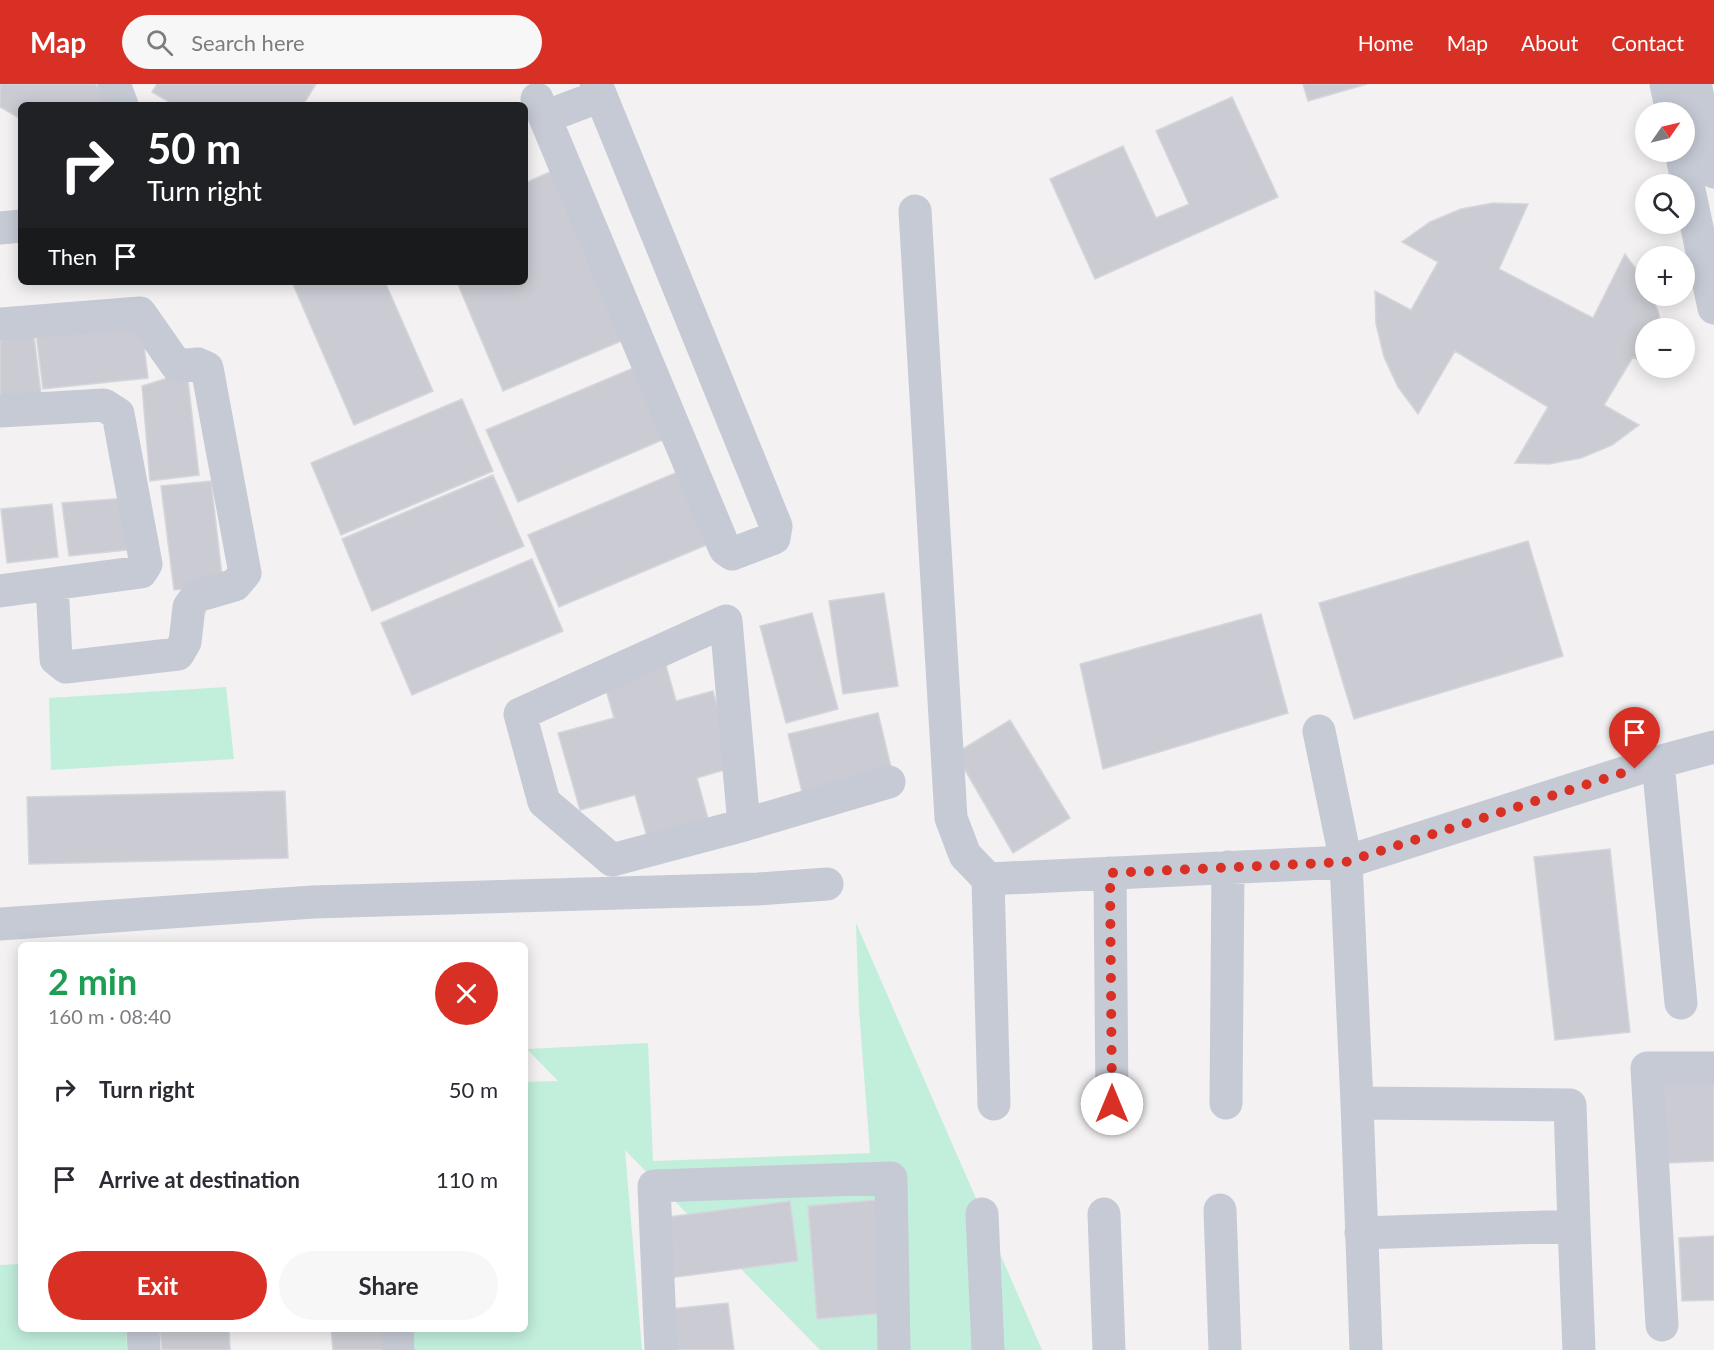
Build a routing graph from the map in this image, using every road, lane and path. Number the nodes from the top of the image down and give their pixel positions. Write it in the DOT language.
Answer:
graph roads {
  1 [pos="114,84"];
  2 [pos="1666,84"];
  3 [pos="1695,84"];
  4 [pos="590,88"];
  5 [pos="121,102"];
  6 [pos="1670,102"];
  7 [pos="535,107"];
  8 [pos="1683,162"];
  9 [pos="1714,172"];
  10 [pos="915,211"];
  11 [pos="18,226"];
  12 [pos="0,228"];
  13 [pos="1714,308"];
  14 [pos="0,324"];
  15 [pos="0,411"];
  16 [pos="52,584"];
  17 [pos="0,591"];
  18 [pos="1319,731"];
  19 [pos="1714,747"];
  20 [pos="1658,762"];
  21 [pos="890,782"];
  22 [pos="744,825"];
  23 [pos="673,844"];
  24 [pos="1346,862"];
  25 [pos="1228,867"];
  26 [pos="1110,873"];
  27 [pos="988,879"];
  28 [pos="827,884"];
  29 [pos="672,891"];
  30 [pos="0,924"];
  31 [pos="1681,1003"];
  32 [pos="1714,1068"];
  33 [pos="1226,1103"];
  34 [pos="1357,1103"];
  35 [pos="994,1104"];
  36 [pos="1112,1104"];
  37 [pos="1220,1210"];
  38 [pos="982,1214"];
  39 [pos="1104,1214"];
  40 [pos="1574,1226"];
  41 [pos="1361,1233"];
  42 [pos="1662,1325"];
  43 [pos="143,1332"];
  44 [pos="397,1332"];
  45 [pos="144,1350"];
  46 [pos="398,1350"];
  47 [pos="661,1350"];
  48 [pos="894,1350"];
  49 [pos="988,1350"];
  50 [pos="1109,1350"];
  51 [pos="1225,1350"];
  52 [pos="1366,1350"];
  53 [pos="1579,1350"];
  1 -- 5 [label="street"];
  2 -- 6 [label="street"];
  3 -- 9 [label="street"];
  4 -- 7 [label="street"];
  4 -- 7 [label="street"];
  8 -- 13 [label="street"];
  10 -- 27 [label="street"];
  11 -- 12 [label="street"];
  14 -- 16 [label="street"];
  15 -- 16 [label="street"];
  16 -- 17 [label="street"];
  18 -- 24 [label="street"];
  19 -- 20 [label="street"];
  20 -- 24 [label="street"];
  20 -- 31 [label="street"];
  21 -- 22 [label="street"];
  22 -- 23 [label="street"];
  22 -- 23 [label="street"];
  23 -- 29 [label="street"];
  24 -- 25 [label="street"];
  24 -- 34 [label="street"];
  25 -- 26 [label="street"];
  25 -- 33 [label="street"];
  26 -- 27 [label="street"];
  26 -- 36 [label="street"];
  27 -- 35 [label="street"];
  28 -- 29 [label="street"];
  29 -- 30 [label="street"];
  32 -- 42 [label="street"];
  34 -- 40 [label="street"];
  34 -- 41 [label="street"];
  37 -- 51 [label="street"];
  38 -- 49 [label="street"];
  39 -- 50 [label="street"];
  40 -- 41 [label="street"];
  40 -- 53 [label="street"];
  41 -- 52 [label="street"];
  43 -- 45 [label="street"];
  44 -- 46 [label="street"];
  47 -- 48 [label="street"];
}
